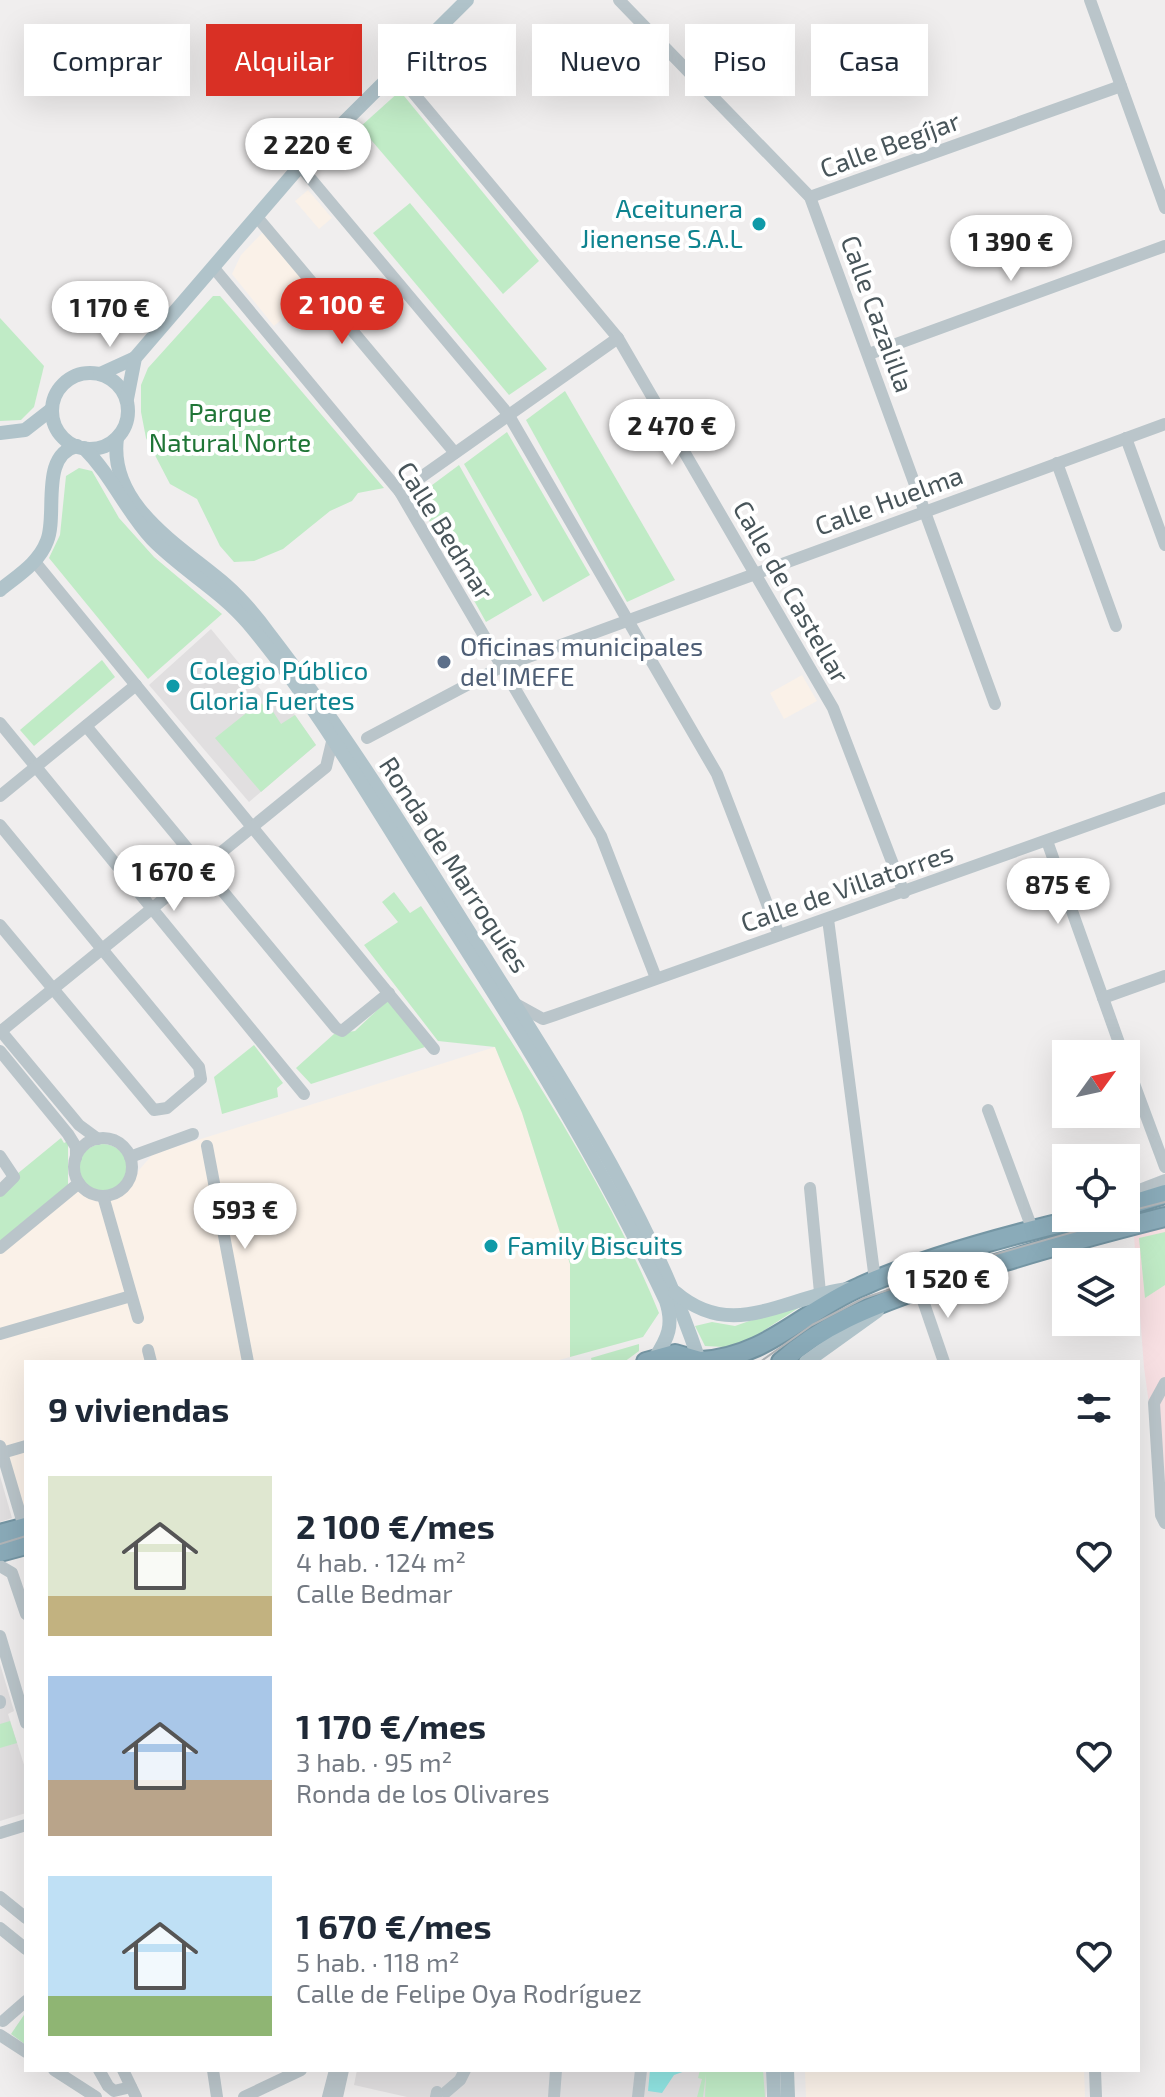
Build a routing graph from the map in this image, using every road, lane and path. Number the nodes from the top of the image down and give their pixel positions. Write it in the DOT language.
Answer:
graph roads {
  1 [pos="467,0"];
  2 [pos="619,0"];
  3 [pos="1090,0"];
  4 [pos="443,24"];
  5 [pos="1121,86"];
  6 [pos="378,88"];
  7 [pos="416,96"];
  8 [pos="300,166"];
  9 [pos="810,197"];
  10 [pos="1165,208"];
  11 [pos="257,217"];
  12 [pos="1165,246"];
  13 [pos="213,267"];
  14 [pos="618,338"];
  15 [pos="869,354"];
  16 [pos="135,358"];
  17 [pos="100,374"];
  18 [pos="127,399"];
  19 [pos="52,409"];
  20 [pos="508,414"];
  21 [pos="1165,424"];
  22 [pos="0,433"];
  23 [pos="117,438"];
  24 [pos="1126,438"];
  25 [pos="80,447"];
  26 [pos="455,453"];
  27 [pos="1057,463"];
  28 [pos="400,492"];
  29 [pos="926,511"];
  30 [pos="1165,545"];
  31 [pos="35,562"];
  32 [pos="755,573"];
  33 [pos="0,590"];
  34 [pos="626,621"];
  35 [pos="1116,626"];
  36 [pos="501,667"];
  37 [pos="136,685"];
  38 [pos="995,704"];
  39 [pos="0,723"];
  40 [pos="86,726"];
  41 [pos="336,737"];
  42 [pos="367,738"];
  43 [pos="36,767"];
  44 [pos="326,767"];
  45 [pos="358,769"];
  46 [pos="0,796"];
  47 [pos="1165,798"];
  48 [pos="0,825"];
  49 [pos="253,825"];
  50 [pos="1047,841"];
  51 [pos="202,867"];
  52 [pos="904,893"];
  53 [pos="153,907"];
  54 [pos="828,919"];
  55 [pos="0,925"];
  56 [pos="779,935"];
  57 [pos="100,950"];
  58 [pos="1165,976"];
  59 [pos="656,978"];
  60 [pos="53,989"];
  61 [pos="389,993"];
  62 [pos="1103,998"];
  63 [pos="513,1002"];
  64 [pos="543,1019"];
  65 [pos="0,1031"];
  66 [pos="1118,1040"];
  67 [pos="537,1042"];
  68 [pos="434,1049"];
  69 [pos="0,1051"];
  70 [pos="304,1094"];
  71 [pos="1140,1100"];
  72 [pos="988,1110"];
  73 [pos="193,1134"];
  74 [pos="98,1139"];
  75 [pos="207,1146"];
  76 [pos="0,1156"];
  77 [pos="130,1157"];
  78 [pos="76,1159"];
  79 [pos="1164,1166"];
  80 [pos="79,1183"];
  81 [pos="1161,1186"];
  82 [pos="810,1188"];
  83 [pos="0,1191"];
  84 [pos="1140,1191"];
  85 [pos="103,1196"];
  86 [pos="1140,1198"];
  87 [pos="1165,1217"];
  88 [pos="1052,1225"];
  89 [pos="1033,1231"];
  90 [pos="0,1248"];
  91 [pos="819,1274"];
  92 [pos="875,1280"];
  93 [pos="850,1289"];
  94 [pos="674,1291"];
  95 [pos="912,1292"];
  96 [pos="131,1296"];
  97 [pos="821,1300"];
  98 [pos="138,1318"];
  99 [pos="0,1334"];
  100 [pos="248,1360"];
  101 [pos="651,1360"];
  102 [pos="697,1360"];
  103 [pos="701,1360"];
  104 [pos="710,1360"];
  105 [pos="784,1360"];
  106 [pos="809,1360"];
  107 [pos="943,1360"];
  108 [pos="1165,1383"];
  109 [pos="24,1446"];
  110 [pos="1,1450"];
  111 [pos="1165,1523"];
  112 [pos="24,1530"];
  113 [pos="24,1533"];
  114 [pos="0,1534"];
  115 [pos="24,1534"];
  116 [pos="0,1552"];
  117 [pos="0,1566"];
  118 [pos="24,1608"];
  119 [pos="0,1636"];
  120 [pos="22,1699"];
  121 [pos="24,1826"];
  122 [pos="0,1833"];
  123 [pos="1,1898"];
  124 [pos="24,1916"];
  125 [pos="0,1928"];
  126 [pos="24,1947"];
  127 [pos="24,2003"];
  128 [pos="3,2021"];
  129 [pos="0,2035"];
  130 [pos="24,2051"];
  131 [pos="57,2072"];
  132 [pos="100,2072"];
  133 [pos="124,2072"];
  134 [pos="213,2072"];
  135 [pos="297,2072"];
  136 [pos="334,2072"];
  137 [pos="343,2072"];
  138 [pos="464,2072"];
  139 [pos="556,2072"];
  140 [pos="641,2072"];
  141 [pos="773,2072"];
  142 [pos="787,2072"];
  143 [pos="1095,2072"];
  144 [pos="134,2092"];
  145 [pos="440,2094"];
  146 [pos="96,2097"];
  147 [pos="217,2097"];
  148 [pos="244,2097"];
  149 [pos="328,2097"];
  150 [pos="337,2097"];
  151 [pos="554,2097"];
  152 [pos="638,2097"];
  153 [pos="774,2097"];
  154 [pos="788,2097"];
  155 [pos="1096,2097"];
  1 -- 4 [label="main road"];
  2 -- 9 [label="street, Calle Cazalilla"];
  3 -- 5 [label="street"];
  5 -- 9 [label="street, Calle Begíjar"];
  5 -- 10 [label="street"];
  6 -- 8 [label="main road"];
  7 -- 14 [label="street, Calle de Castellar"];
  8 -- 11 [label="main road"];
  8 -- 20 [label="street"];
  9 -- 15 [label="street, Calle Cazalilla"];
  11 -- 13 [label="main road"];
  11 -- 26 [label="street"];
  12 -- 15 [label="street"];
  13 -- 16 [label="main road"];
  13 -- 28 [label="street, Calle Bedmar"];
  14 -- 20 [label="street"];
  14 -- 32 [label="street, Calle de Castellar"];
  15 -- 29 [label="street, Calle Cazalilla"];
  16 -- 17 [label="main road"];
  16 -- 18 [label="main road"];
  17 -- 18 [label="main road"];
  17 -- 19 [label="main road"];
  18 -- 23 [label="main road"];
  19 -- 22 [label="main road"];
  19 -- 25 [label="main road"];
  20 -- 26 [label="street"];
  20 -- 34 [label="street"];
  21 -- 24 [label="street, Calle Huelma"];
  23 -- 25 [label="main road"];
  23 -- 41 [label="main road, Ronda de Marroquíes"];
  24 -- 27 [label="street, Calle Huelma"];
  24 -- 30 [label="street"];
  25 -- 31 [label="main road"];
  25 -- 41 [label="main road, Ronda de Marroquíes"];
  26 -- 28 [label="street"];
  27 -- 29 [label="street, Calle Huelma"];
  27 -- 35 [label="street"];
  28 -- 36 [label="street, Calle Bedmar"];
  29 -- 32 [label="street, Calle Huelma"];
  29 -- 38 [label="street, Calle Cazalilla"];
  31 -- 33 [label="main road"];
  31 -- 37 [label="street"];
  32 -- 34 [label="street, Calle Huelma"];
  32 -- 52 [label="street, Calle de Castellar"];
  34 -- 36 [label="street, Calle Huelma"];
  34 -- 56 [label="street"];
  36 -- 42 [label="street, Calle Huelma"];
  36 -- 59 [label="street, Calle Bedmar"];
  37 -- 40 [label="street"];
  37 -- 49 [label="street"];
  39 -- 43 [label="street"];
  40 -- 43 [label="street"];
  40 -- 51 [label="street"];
  41 -- 42 [label="street"];
  41 -- 44 [label="street"];
  41 -- 45 [label="main road, Ronda de Marroquíes"];
  42 -- 45 [label="street"];
  43 -- 46 [label="street"];
  43 -- 53 [label="street"];
  44 -- 45 [label="street"];
  44 -- 49 [label="street"];
  45 -- 63 [label="main road, Ronda de Marroquíes"];
  45 -- 101 [label="main road, Ronda de Marroquíes"];
  47 -- 50 [label="street, Calle de Villatorres"];
  48 -- 57 [label="street"];
  49 -- 51 [label="street"];
  49 -- 61 [label="street"];
  50 -- 52 [label="street, Calle de Villatorres"];
  50 -- 62 [label="street"];
  51 -- 53 [label="street"];
  51 -- 61 [label="street"];
  52 -- 54 [label="street, Calle de Villatorres"];
  53 -- 57 [label="street"];
  53 -- 70 [label="street"];
  54 -- 56 [label="street, Calle de Villatorres"];
  54 -- 92 [label="street"];
  55 -- 60 [label="street"];
  56 -- 59 [label="street, Calle de Villatorres"];
  57 -- 60 [label="street"];
  57 -- 60 [label="street"];
  58 -- 62 [label="street"];
  59 -- 64 [label="street, Calle de Villatorres"];
  60 -- 65 [label="street"];
  61 -- 68 [label="street"];
  62 -- 66 [label="street"];
  63 -- 64 [label="street"];
  63 -- 67 [label="main road, Ronda de Marroquíes"];
  64 -- 67 [label="street"];
  65 -- 74 [label="street"];
  67 -- 94 [label="main road, Ronda de Marroquíes"];
  69 -- 78 [label="street"];
  71 -- 79 [label="street"];
  72 -- 89 [label="street"];
  73 -- 77 [label="street"];
  74 -- 77 [label="street"];
  74 -- 78 [label="street"];
  75 -- 100 [label="street"];
  76 -- 83 [label="street"];
  77 -- 85 [label="street"];
  78 -- 80 [label="street"];
  79 -- 81 [label="street"];
  80 -- 85 [label="street"];
  80 -- 90 [label="street"];
  81 -- 84 [label="street"];
  81 -- 86 [label="highway"];
  82 -- 91 [label="street"];
  85 -- 96 [label="street"];
  87 -- 95 [label="highway"];
  88 -- 89 [label="highway"];
  89 -- 92 [label="highway"];
  91 -- 93 [label="street"];
  91 -- 97 [label="street"];
  92 -- 93 [label="highway"];
  93 -- 97 [label="highway"];
  94 -- 97 [label="main road"];
  94 -- 103 [label="main road, Ronda de Marroquíes"];
  95 -- 105 [label="highway"];
  95 -- 106 [label="main road"];
  95 -- 107 [label="street"];
  96 -- 98 [label="street"];
  96 -- 99 [label="street"];
  97 -- 104 [label="highway"];
  101 -- 102 [label="highway"];
  108 -- 111 [label="street"];
  109 -- 110 [label="street"];
  110 -- 112 [label="street"];
  113 -- 114 [label="highway"];
  115 -- 116 [label="highway"];
  117 -- 118 [label="street"];
  119 -- 120 [label="street"];
  121 -- 122 [label="street"];
  123 -- 124 [label="street"];
  125 -- 126 [label="street"];
  127 -- 128 [label="street"];
  129 -- 130 [label="street"];
  131 -- 146 [label="street"];
  132 -- 144 [label="street"];
  133 -- 144 [label="street"];
  134 -- 147 [label="street"];
  135 -- 148 [label="street"];
  136 -- 149 [label="street"];
  137 -- 150 [label="street"];
  138 -- 145 [label="street"];
  139 -- 151 [label="street"];
  140 -- 152 [label="street"];
  141 -- 153 [label="main road"];
  142 -- 154 [label="main road"];
  143 -- 155 [label="street"];
}
